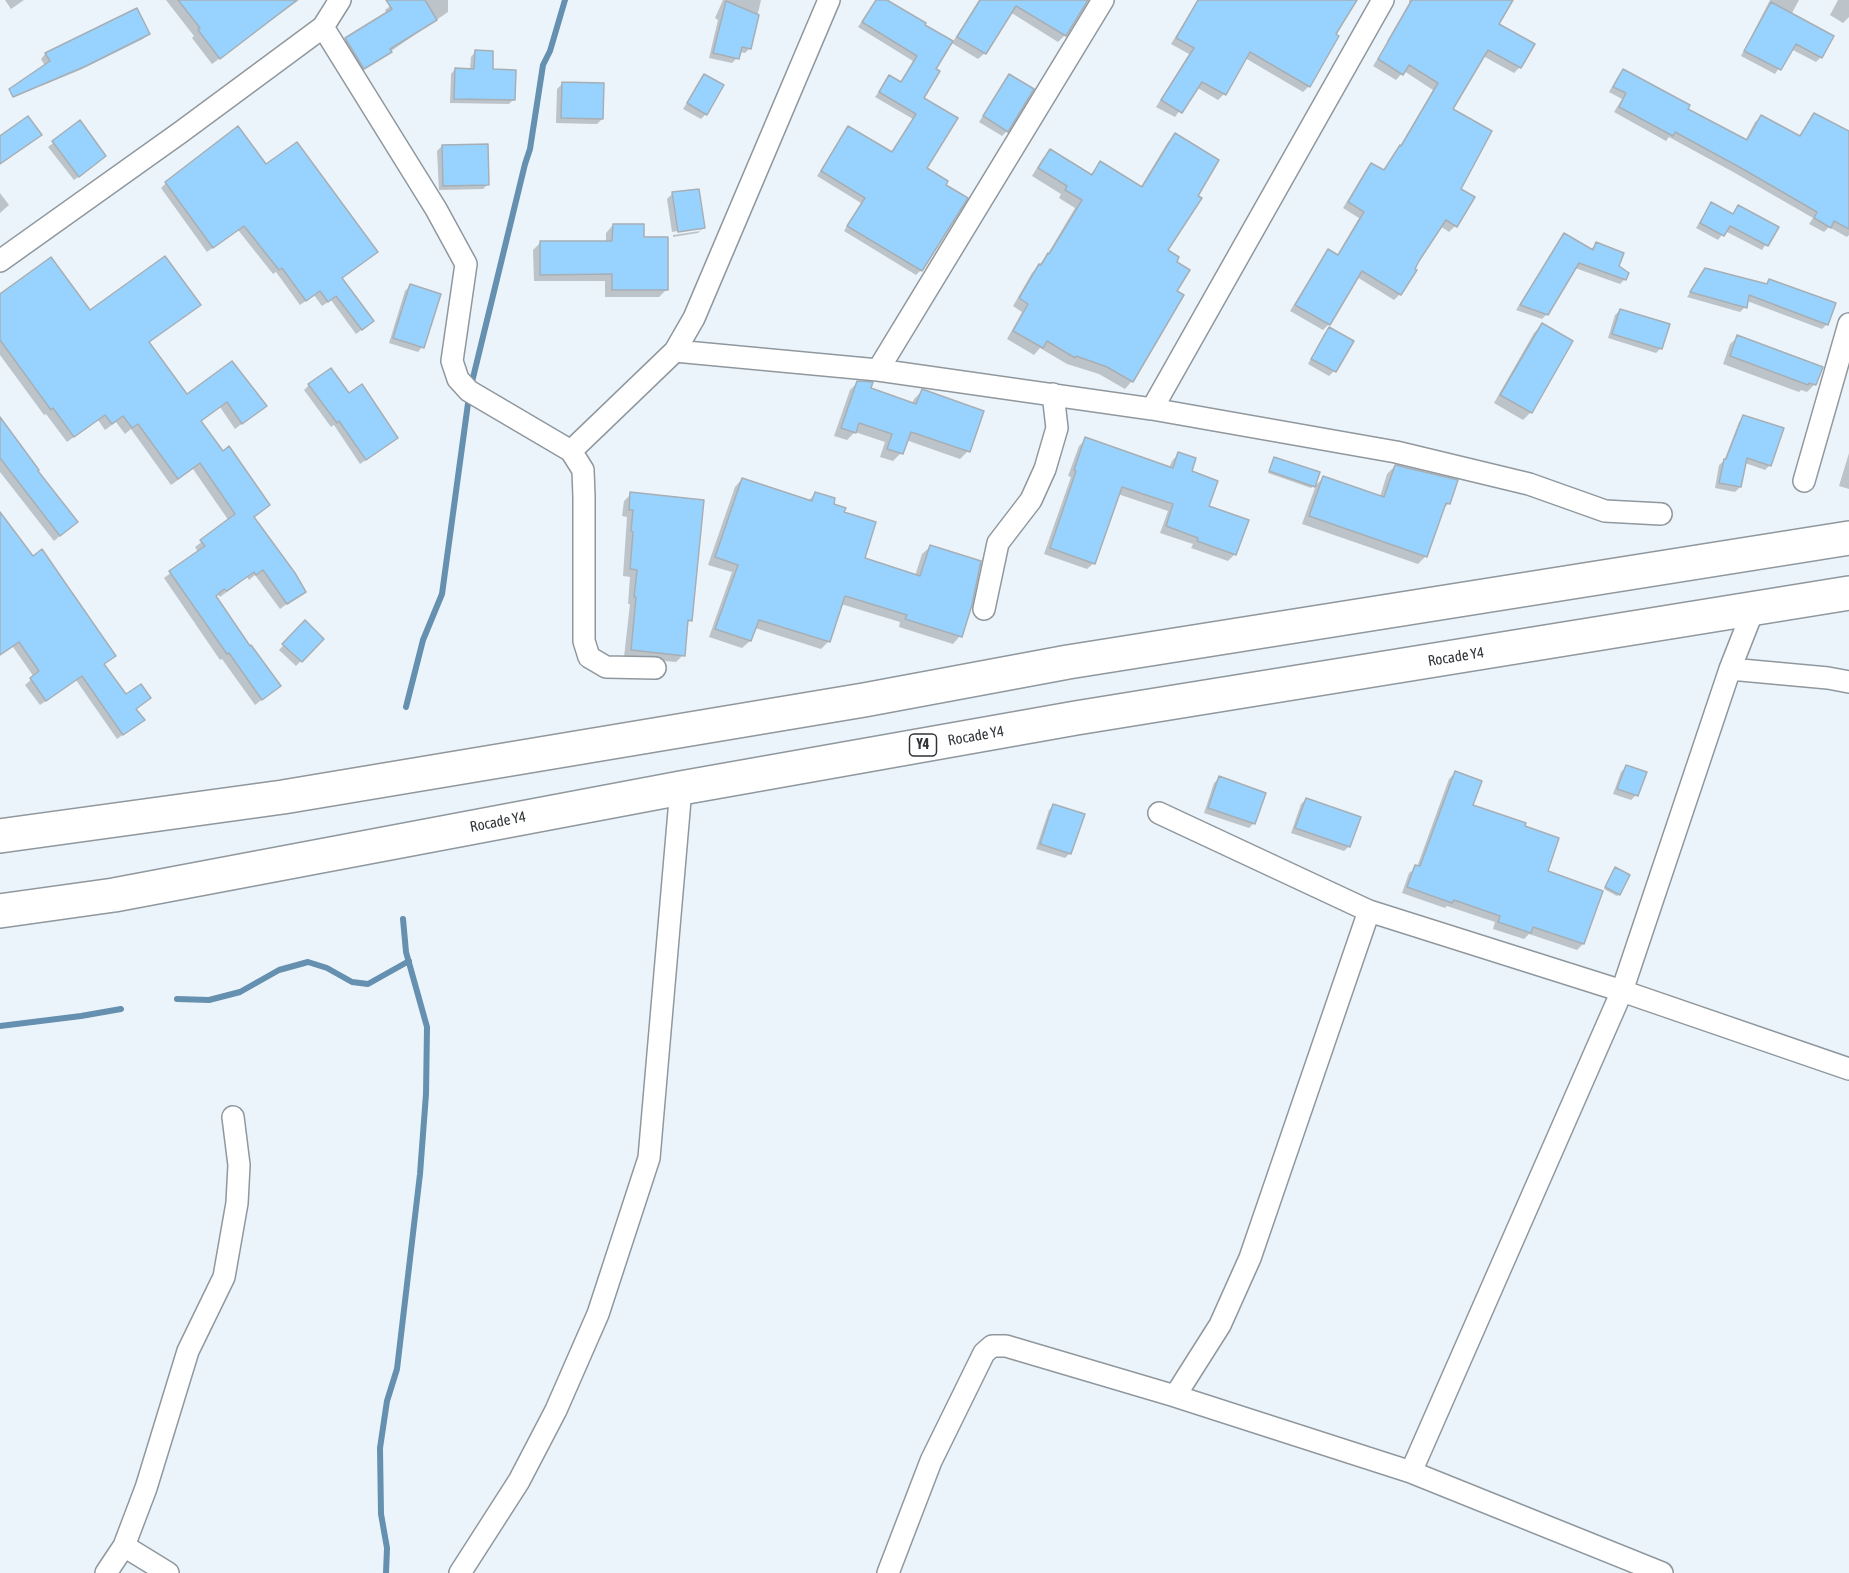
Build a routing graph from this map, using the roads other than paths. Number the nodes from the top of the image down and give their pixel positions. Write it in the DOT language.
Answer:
graph roads {
  1 [pos="340,0"];
  2 [pos="829,0"];
  3 [pos="1103,0"];
  4 [pos="1383,0"];
  5 [pos="323,27"];
  6 [pos="0,261"];
  7 [pos="1849,324"];
  8 [pos="675,351"];
  9 [pos="879,370"];
  10 [pos="1053,394"];
  11 [pos="1152,409"];
  12 [pos="571,451"];
  13 [pos="1804,482"];
  14 [pos="1661,514"];
  15 [pos="1849,538"];
  16 [pos="1849,593"];
  17 [pos="1755,608"];
  18 [pos="984,609"];
  19 [pos="655,668"];
  20 [pos="1730,669"];
  21 [pos="1849,682"];
  22 [pos="681,788"];
  23 [pos="1159,813"];
  24 [pos="68,826"];
  25 [pos="0,830"];
  26 [pos="0,836"];
  27 [pos="114,895"];
  28 [pos="0,911"];
  29 [pos="1369,911"];
  30 [pos="0,931"];
  31 [pos="1622,991"];
  32 [pos="1849,1069"];
  33 [pos="233,1117"];
  34 [pos="1175,1396"];
  35 [pos="1411,1472"];
  36 [pos="124,1546"];
  37 [pos="1634,1568"];
  38 [pos="106,1573"];
  39 [pos="168,1573"];
  40 [pos="460,1573"];
  41 [pos="888,1573"];
  42 [pos="1662,1573"];
  1 -- 5 [label="street"];
  2 -- 8 [label="street"];
  3 -- 9 [label="street"];
  4 -- 11 [label="street"];
  5 -- 6 [label="street"];
  5 -- 12 [label="street"];
  7 -- 13 [label="street"];
  8 -- 9 [label="street"];
  8 -- 12 [label="street"];
  9 -- 10 [label="street"];
  10 -- 11 [label="street"];
  10 -- 18 [label="street"];
  11 -- 14 [label="street"];
  12 -- 19 [label="street"];
  15 -- 24 [label="highway"];
  16 -- 17 [label="highway, Rocade Y4 / Y4"];
  17 -- 20 [label="street"];
  17 -- 22 [label="highway, Rocade Y4 / Y4"];
  20 -- 21 [label="street"];
  20 -- 31 [label="street"];
  22 -- 27 [label="highway, Rocade Y4 / Y4"];
  22 -- 40 [label="street"];
  23 -- 29 [label="street"];
  24 -- 25 [label="highway"];
  24 -- 26 [label="highway"];
  27 -- 28 [label="highway, Rocade Y4 / Y4"];
  27 -- 30 [label="highway"];
  29 -- 31 [label="street"];
  29 -- 34 [label="street"];
  31 -- 32 [label="street"];
  31 -- 35 [label="street"];
  33 -- 36 [label="street"];
  34 -- 35 [label="street"];
  34 -- 41 [label="street"];
  35 -- 37 [label="street"];
  36 -- 38 [label="street"];
  36 -- 39 [label="street"];
  37 -- 42 [label="street"];
}
